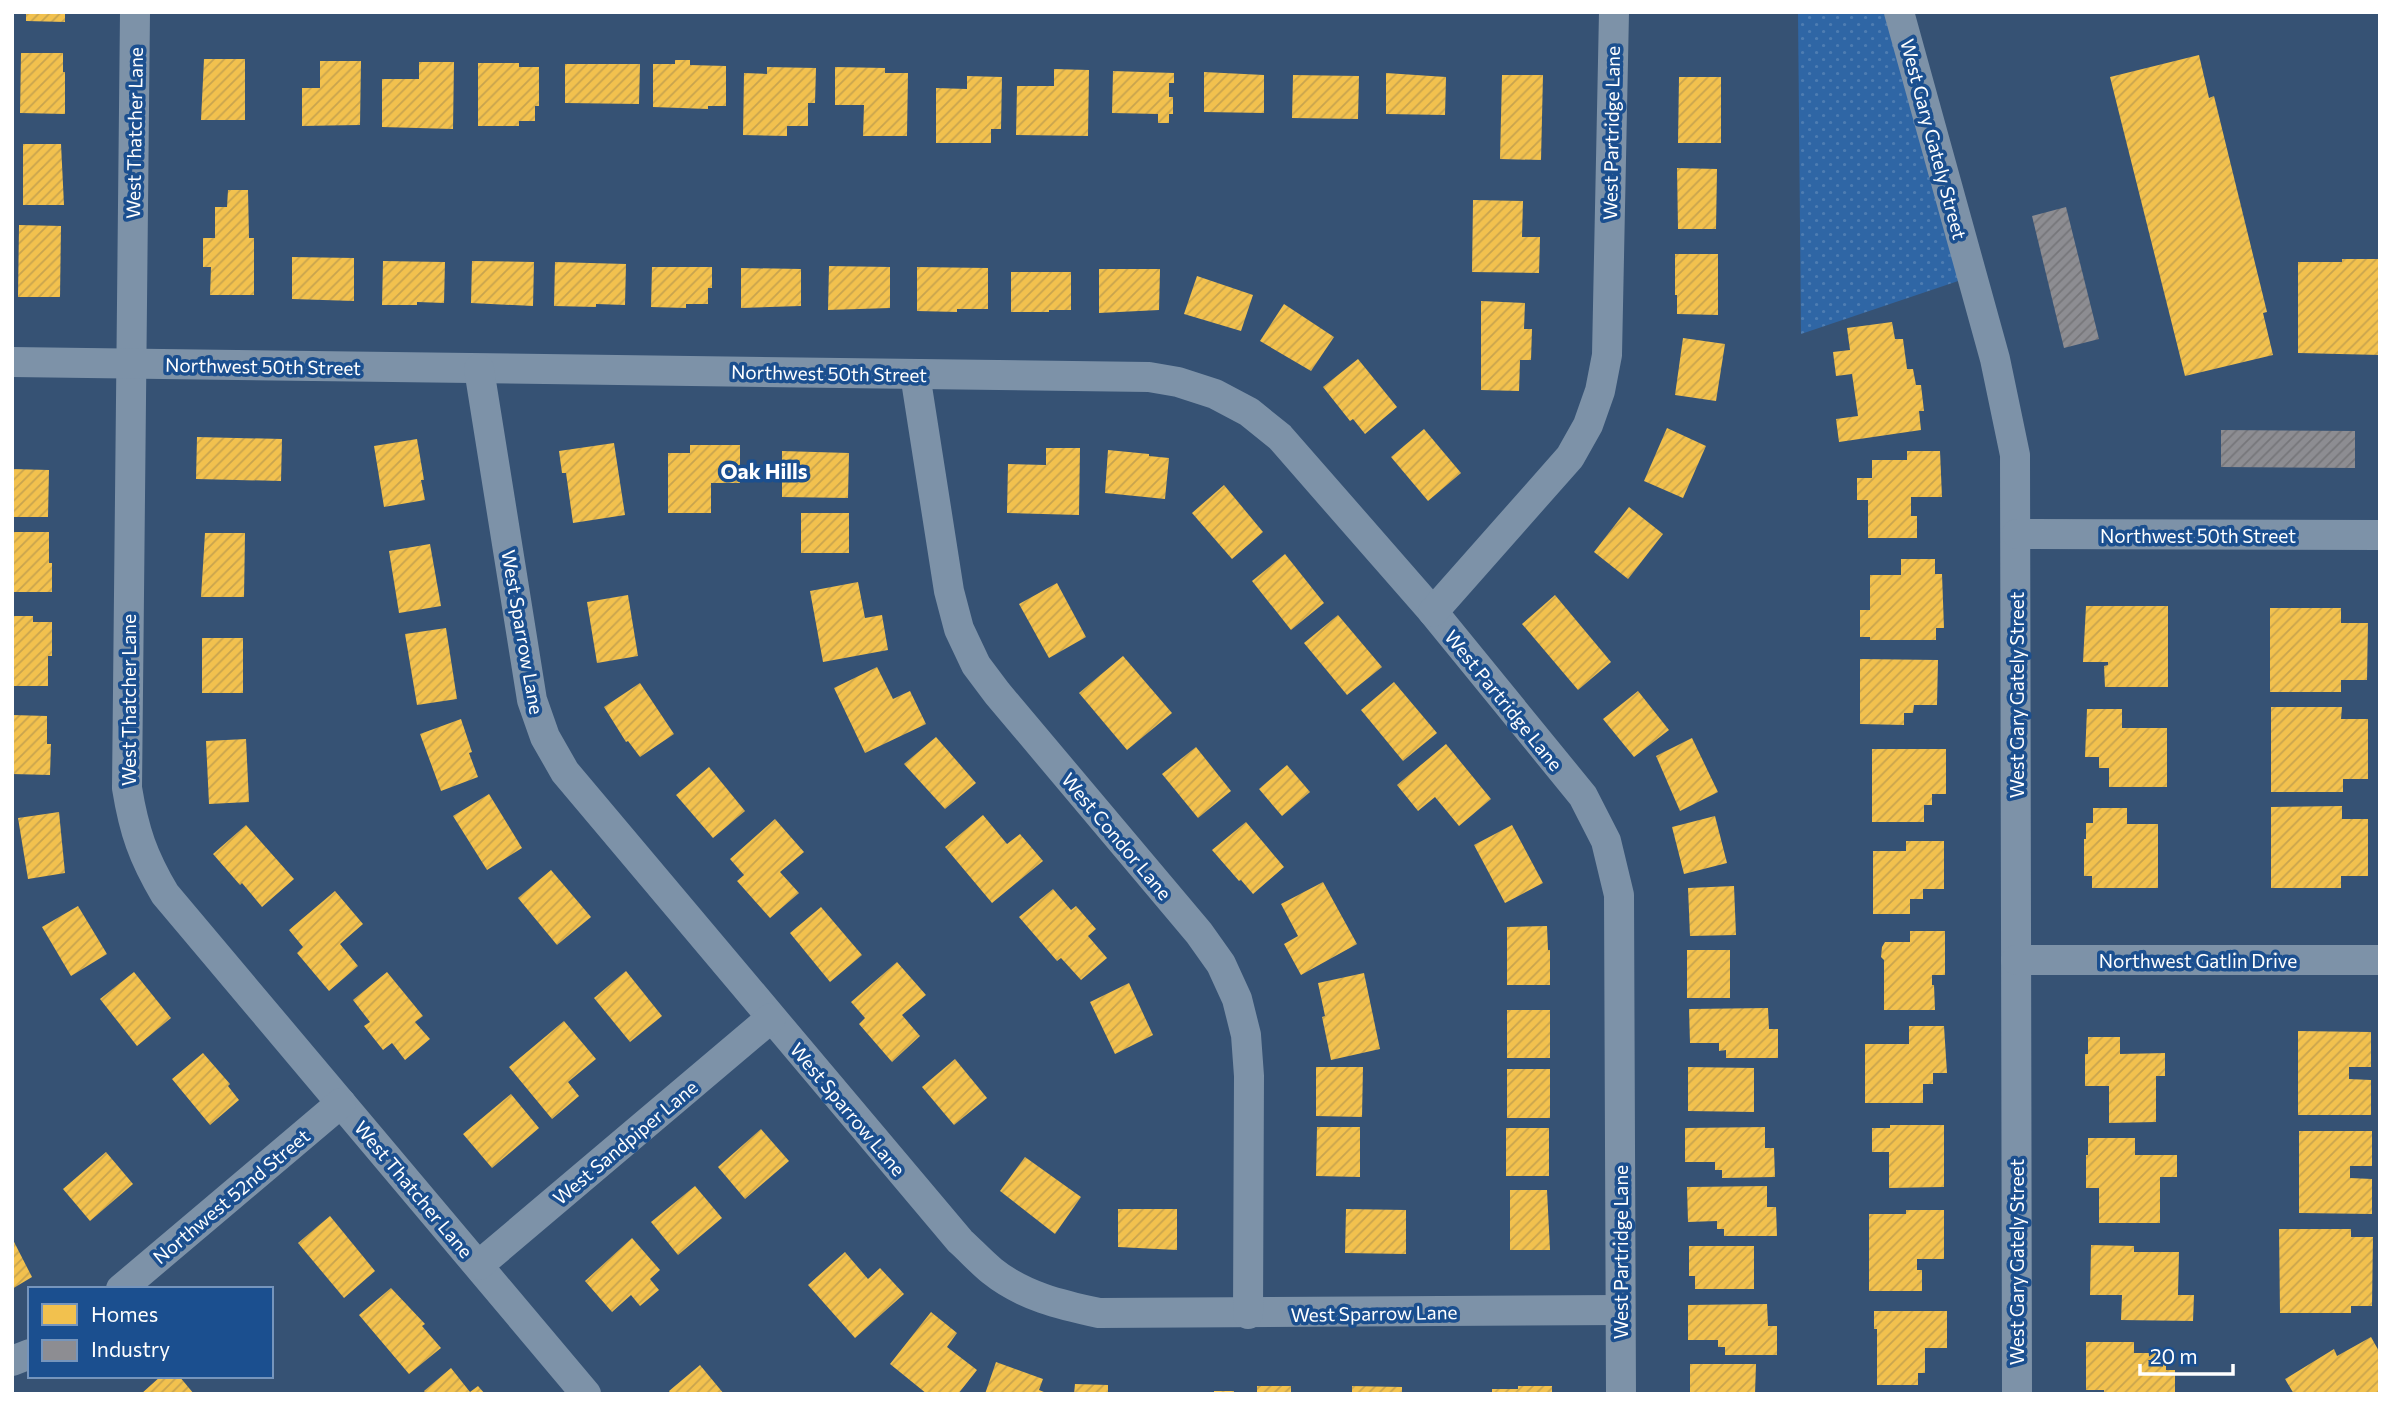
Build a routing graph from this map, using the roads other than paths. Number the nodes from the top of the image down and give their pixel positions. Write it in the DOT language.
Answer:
graph roads {
  1 [pos="135,12"];
  2 [pos="1614,12"];
  3 [pos="1899,12"];
  4 [pos="12,362"];
  5 [pos="131,364"];
  6 [pos="479,369"];
  7 [pos="915,374"];
  8 [pos="2017,534"];
  9 [pos="2380,535"];
  10 [pos="1433,612"];
  11 [pos="2015,960"];
  12 [pos="2380,960"];
  13 [pos="771,1018"];
  14 [pos="341,1103"];
  15 [pos="479,1265"];
  16 [pos="123,1287"];
  17 [pos="1620,1310"];
  18 [pos="1248,1314"];
  19 [pos="586,1394"];
  20 [pos="1621,1394"];
  21 [pos="2017,1394"];
  1 -- 5 [label="street, West Thatcher Lane"];
  2 -- 10 [label="street, West Partridge Lane"];
  3 -- 8 [label="street, West Gary Gately Street"];
  4 -- 5 [label="street, Northwest 50th Street"];
  5 -- 6 [label="street, Northwest 50th Street"];
  5 -- 14 [label="street, West Thatcher Lane"];
  6 -- 7 [label="street, Northwest 50th Street"];
  6 -- 13 [label="street, West Sparrow Lane"];
  7 -- 10 [label="street, Northwest 50th Street"];
  7 -- 18 [label="street, West Condor Lane"];
  8 -- 9 [label="street, Northwest 50th Street"];
  8 -- 11 [label="street, West Gary Gately Street"];
  10 -- 17 [label="street, West Partridge Lane"];
  11 -- 12 [label="street, Northwest Gatlin Drive"];
  11 -- 21 [label="street, West Gary Gately Street"];
  13 -- 15 [label="street, West Sandpiper Lane"];
  13 -- 18 [label="street, West Sparrow Lane"];
  14 -- 15 [label="street, West Thatcher Lane"];
  14 -- 16 [label="street, Northwest 52nd Street"];
  15 -- 19 [label="street, West Thatcher Lane"];
  17 -- 18 [label="street, West Sparrow Lane"];
  17 -- 20 [label="street, West Partridge Lane"];
}
